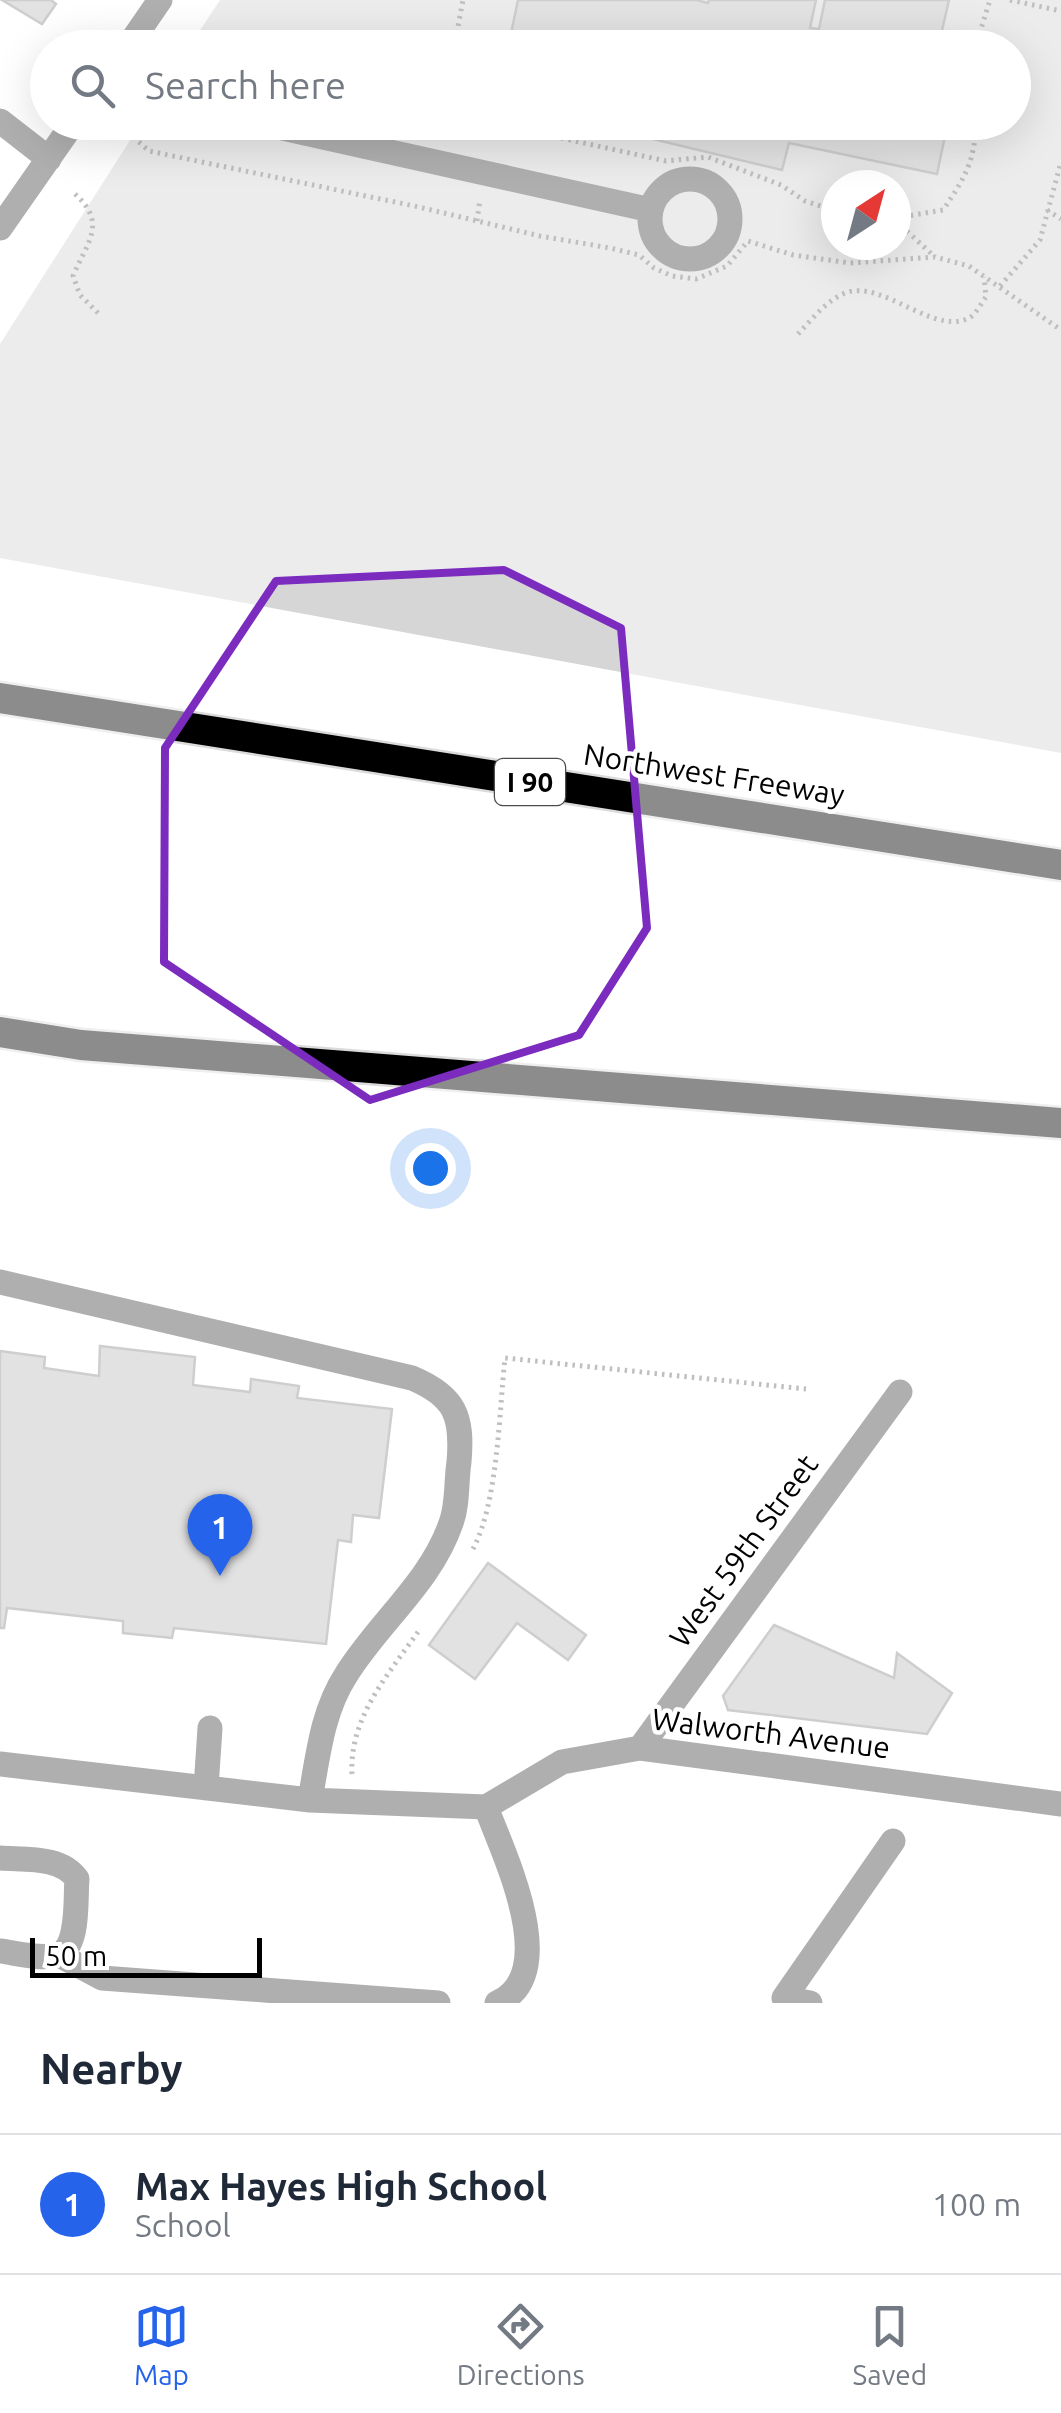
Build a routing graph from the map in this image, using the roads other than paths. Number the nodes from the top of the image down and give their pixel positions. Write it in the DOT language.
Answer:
graph roads {
  1 [pos="160,0"];
  2 [pos="139,30"];
  3 [pos="0,120"];
  4 [pos="62,140"];
  5 [pos="336,140"];
  6 [pos="49,158"];
  7 [pos="651,210"];
  8 [pos="0,228"];
  9 [pos="0,698"];
  10 [pos="1061,865"];
  11 [pos="0,1032"];
  12 [pos="1061,1123"];
  13 [pos="0,1282"];
  14 [pos="900,1392"];
  15 [pos="210,1728"];
  16 [pos="640,1748"];
  17 [pos="0,1764"];
  18 [pos="206,1788"];
  19 [pos="310,1800"];
  20 [pos="1061,1804"];
  21 [pos="486,1807"];
  22 [pos="893,1841"];
  23 [pos="0,1858"];
  24 [pos="0,1952"];
  25 [pos="59,1955"];
  26 [pos="438,2003"];
  27 [pos="496,2003"];
  28 [pos="810,2003"];
  1 -- 2 [label="street"];
  3 -- 6 [label="street"];
  4 -- 6 [label="street"];
  5 -- 7 [label="street"];
  6 -- 8 [label="street"];
  9 -- 10 [label="highway, Northwest Freeway / I 90"];
  11 -- 12 [label="highway"];
  13 -- 19 [label="street"];
  14 -- 16 [label="street, West 59th Street"];
  15 -- 18 [label="street"];
  16 -- 20 [label="street, Walworth Avenue"];
  16 -- 21 [label="street, Walworth Avenue"];
  17 -- 18 [label="street"];
  18 -- 19 [label="street"];
  19 -- 21 [label="street"];
  21 -- 27 [label="street"];
  22 -- 28 [label="street"];
  23 -- 25 [label="street"];
  24 -- 25 [label="street"];
  25 -- 26 [label="street"];
}
